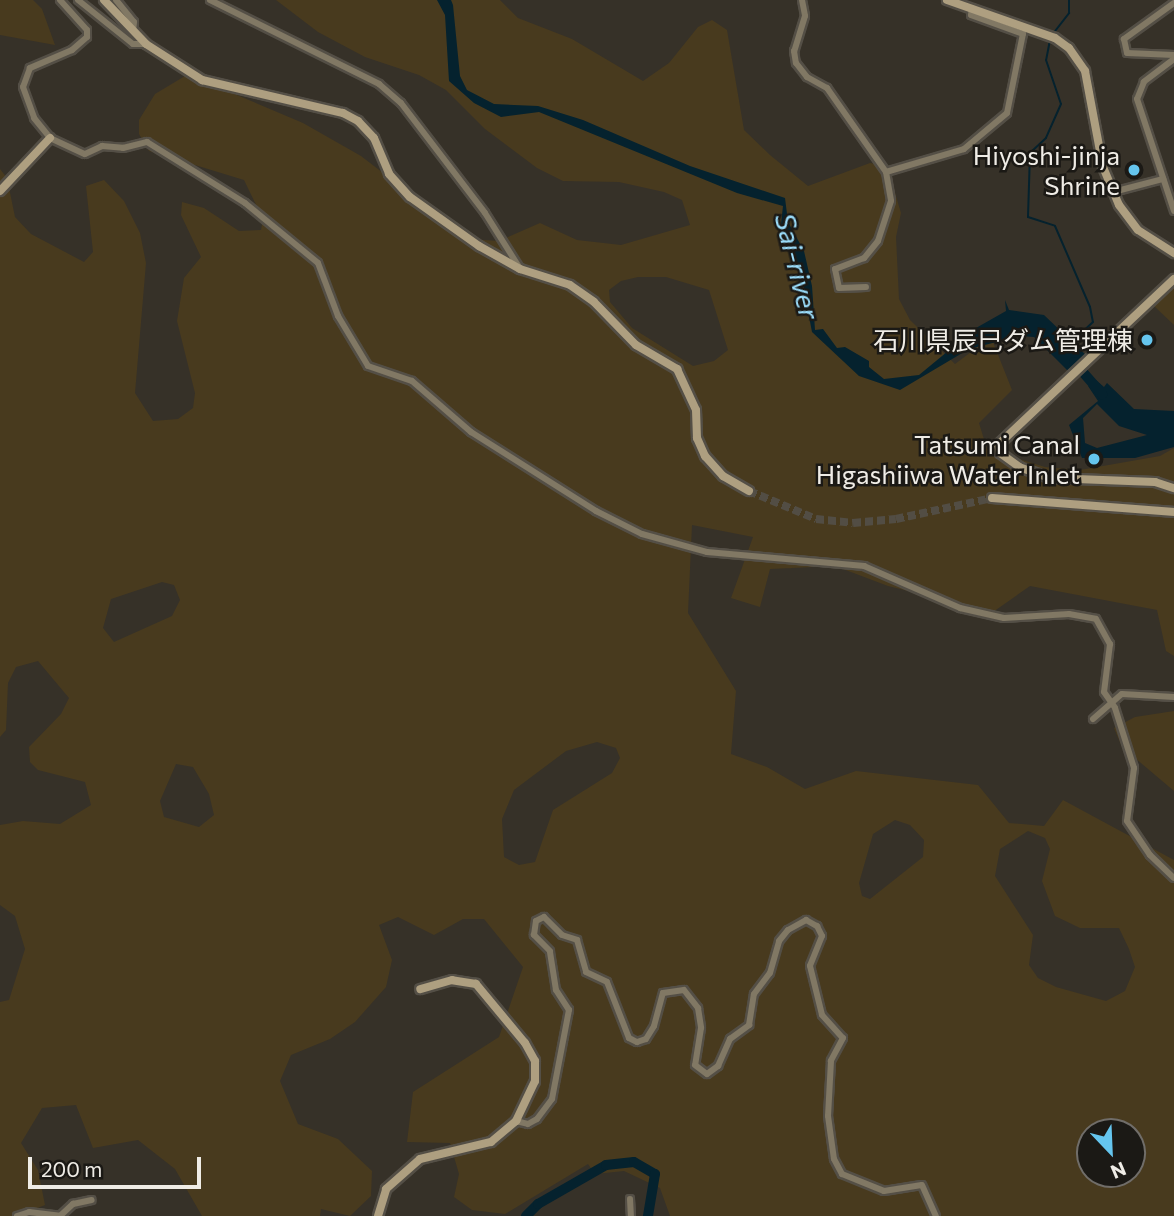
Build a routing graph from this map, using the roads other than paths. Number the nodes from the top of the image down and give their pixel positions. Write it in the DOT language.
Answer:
graph roads {
  1 [pos="60,0"];
  2 [pos="78,0"];
  3 [pos="104,0"];
  4 [pos="116,0"];
  5 [pos="210,0"];
  6 [pos="802,0"];
  7 [pos="947,0"];
  8 [pos="1174,3"];
  9 [pos="973,9"];
  10 [pos="133,31"];
  11 [pos="146,44"];
  12 [pos="1174,57"];
  13 [pos="50,138"];
  14 [pos="886,172"];
  15 [pos="1163,179"];
  16 [pos="0,191"];
  17 [pos="1114,192"];
  18 [pos="1174,211"];
  19 [pos="1174,253"];
  20 [pos="520,269"];
  21 [pos="1174,279"];
  22 [pos="866,287"];
  23 [pos="1174,488"];
  24 [pos="750,491"];
  25 [pos="992,498"];
  26 [pos="1174,512"];
  27 [pos="1174,697"];
  28 [pos="1111,701"];
  29 [pos="1093,719"];
  30 [pos="1174,878"];
  31 [pos="420,989"];
  32 [pos="516,1121"];
  33 [pos="631,1199"];
  34 [pos="92,1200"];
  35 [pos="17,1216"];
  36 [pos="378,1216"];
  37 [pos="631,1216"];
  38 [pos="936,1216"];
  1 -- 13 [label="street"];
  2 -- 11 [label="street"];
  3 -- 10 [label="street"];
  4 -- 10 [label="street"];
  5 -- 20 [label="street"];
  6 -- 14 [label="street"];
  7 -- 9 [label="street"];
  8 -- 12 [label="street"];
  9 -- 14 [label="street"];
  9 -- 17 [label="street"];
  10 -- 11 [label="street"];
  11 -- 20 [label="street"];
  12 -- 15 [label="street"];
  13 -- 16 [label="street"];
  13 -- 28 [label="street"];
  14 -- 22 [label="street"];
  15 -- 17 [label="street"];
  15 -- 18 [label="street"];
  17 -- 19 [label="street"];
  20 -- 24 [label="street"];
  21 -- 23 [label="street"];
  25 -- 26 [label="street"];
  27 -- 28 [label="street"];
  28 -- 29 [label="street"];
  28 -- 30 [label="street"];
  31 -- 32 [label="street"];
  32 -- 36 [label="street"];
  32 -- 38 [label="street"];
  33 -- 37 [label="street"];
  34 -- 35 [label="street"];
}
